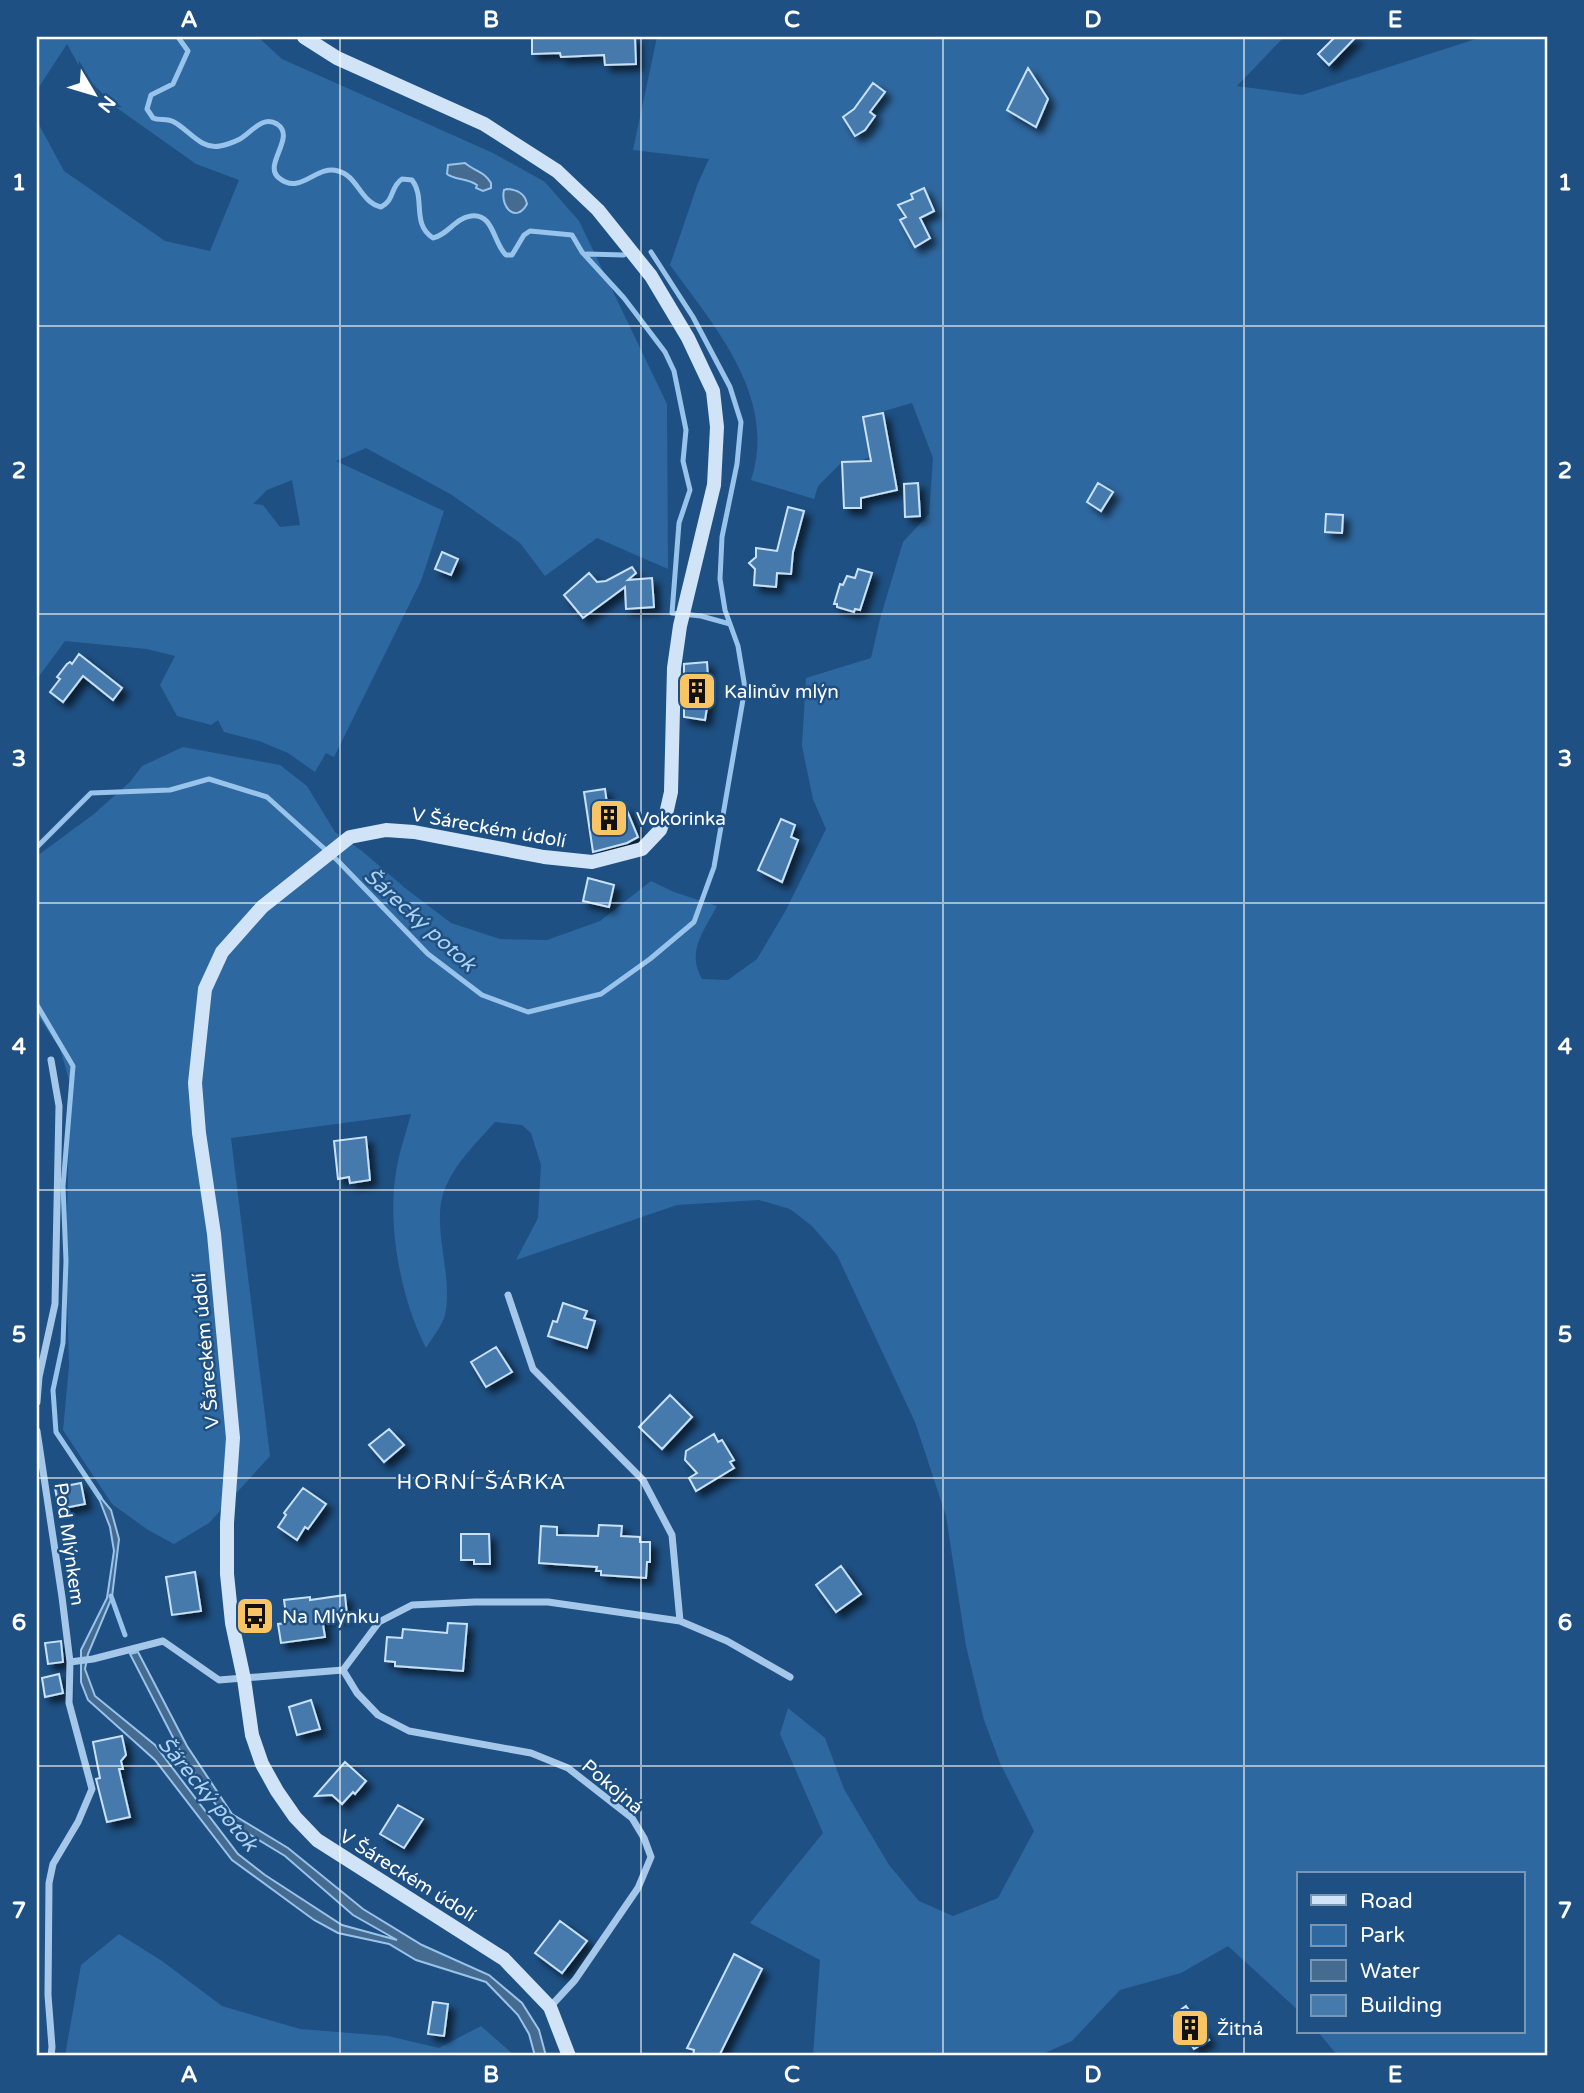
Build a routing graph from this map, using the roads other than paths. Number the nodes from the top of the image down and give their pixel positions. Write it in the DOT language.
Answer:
graph roads {
  1 [pos="304,37"];
  2 [pos="51,1060"];
  3 [pos="508,1295"];
  4 [pos="37,1402"];
  5 [pos="37,1431"];
  6 [pos="680,1621"];
  7 [pos="73,1662"];
  8 [pos="343,1670"];
  9 [pos="790,1677"];
  10 [pos="244,1679"];
  11 [pos="550,2007"];
  12 [pos="51,2056"];
  13 [pos="569,2056"];
  1 -- 10 [label="street, V Šáreckém údolí"];
  2 -- 4 [label="street"];
  3 -- 6 [label="street"];
  5 -- 7 [label="street, Pod Mlýnkem"];
  6 -- 8 [label="street"];
  6 -- 9 [label="street"];
  7 -- 10 [label="street"];
  7 -- 12 [label="street, Pod Mlýnkem"];
  8 -- 10 [label="street"];
  8 -- 11 [label="street, Pokojná"];
  10 -- 11 [label="street, V Šáreckém údolí"];
  11 -- 13 [label="street, V Šáreckém údolí"];
}
